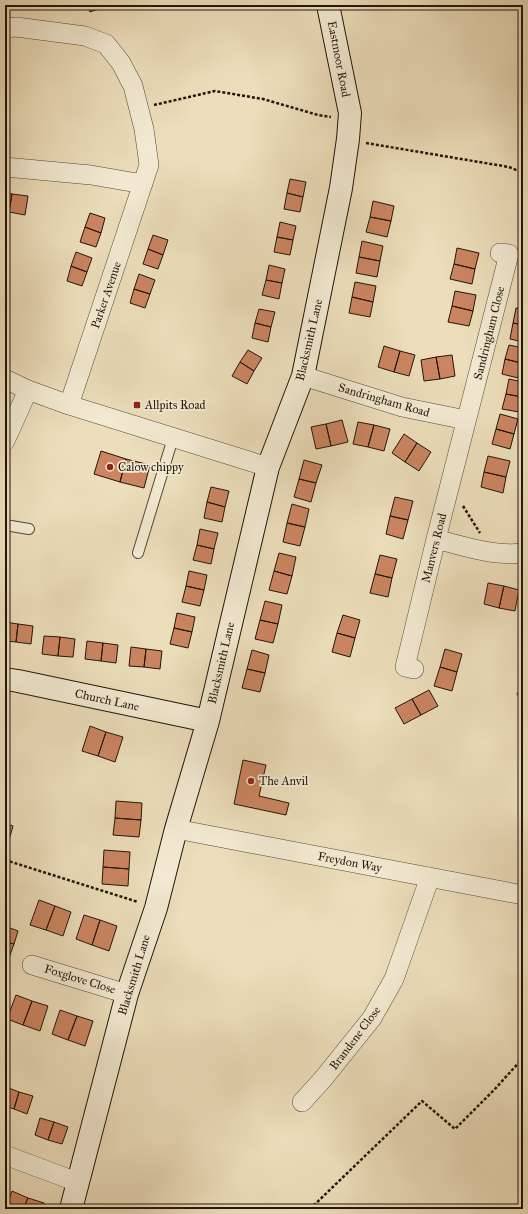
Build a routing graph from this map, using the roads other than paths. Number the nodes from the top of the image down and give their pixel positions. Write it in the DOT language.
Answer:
graph roads {
  1 [pos="328,5"];
  2 [pos="5,28"];
  3 [pos="349,124"];
  4 [pos="5,168"];
  5 [pos="143,184"];
  6 [pos="500,253"];
  7 [pos="302,376"];
  8 [pos="5,379"];
  9 [pos="28,390"];
  10 [pos="69,405"];
  11 [pos="466,420"];
  12 [pos="173,438"];
  13 [pos="5,441"];
  14 [pos="268,467"];
  15 [pos="5,525"];
  16 [pos="30,529"];
  17 [pos="436,539"];
  18 [pos="138,552"];
  19 [pos="523,553"];
  20 [pos="405,666"];
  21 [pos="5,679"];
  22 [pos="208,721"];
  23 [pos="176,829"];
  24 [pos="430,877"];
  25 [pos="523,895"];
  26 [pos="32,965"];
  27 [pos="127,994"];
  28 [pos="302,1102"];
  29 [pos="5,1155"];
  30 [pos="77,1182"];
  31 [pos="71,1209"];
  1 -- 3 [label="street, Eastmoor Road"];
  2 -- 5 [label="street, Parker Avenue"];
  3 -- 7 [label="street, Blacksmith Lane"];
  4 -- 5 [label="street"];
  5 -- 10 [label="street, Parker Avenue"];
  6 -- 11 [label="street, Sandringham Close"];
  7 -- 11 [label="street, Sandringham Road"];
  7 -- 14 [label="street, Blacksmith Lane"];
  8 -- 9 [label="street"];
  9 -- 10 [label="street"];
  9 -- 13 [label="street"];
  10 -- 12 [label="street"];
  11 -- 17 [label="street, Manvers Road"];
  12 -- 14 [label="street"];
  12 -- 18 [label="lane"];
  14 -- 22 [label="street, Blacksmith Lane"];
  15 -- 16 [label="lane"];
  17 -- 19 [label="street"];
  17 -- 20 [label="street, Manvers Road"];
  21 -- 22 [label="street, Church Lane"];
  22 -- 23 [label="street, Blacksmith Lane"];
  23 -- 24 [label="street, Freydon Way"];
  23 -- 27 [label="street, Blacksmith Lane"];
  24 -- 25 [label="street, Freydon Way"];
  24 -- 28 [label="street, Brandene Close"];
  26 -- 27 [label="street, Foxglove Close"];
  27 -- 30 [label="street, Blacksmith Lane"];
  29 -- 30 [label="street"];
  30 -- 31 [label="street, Blacksmith Lane"];
}
